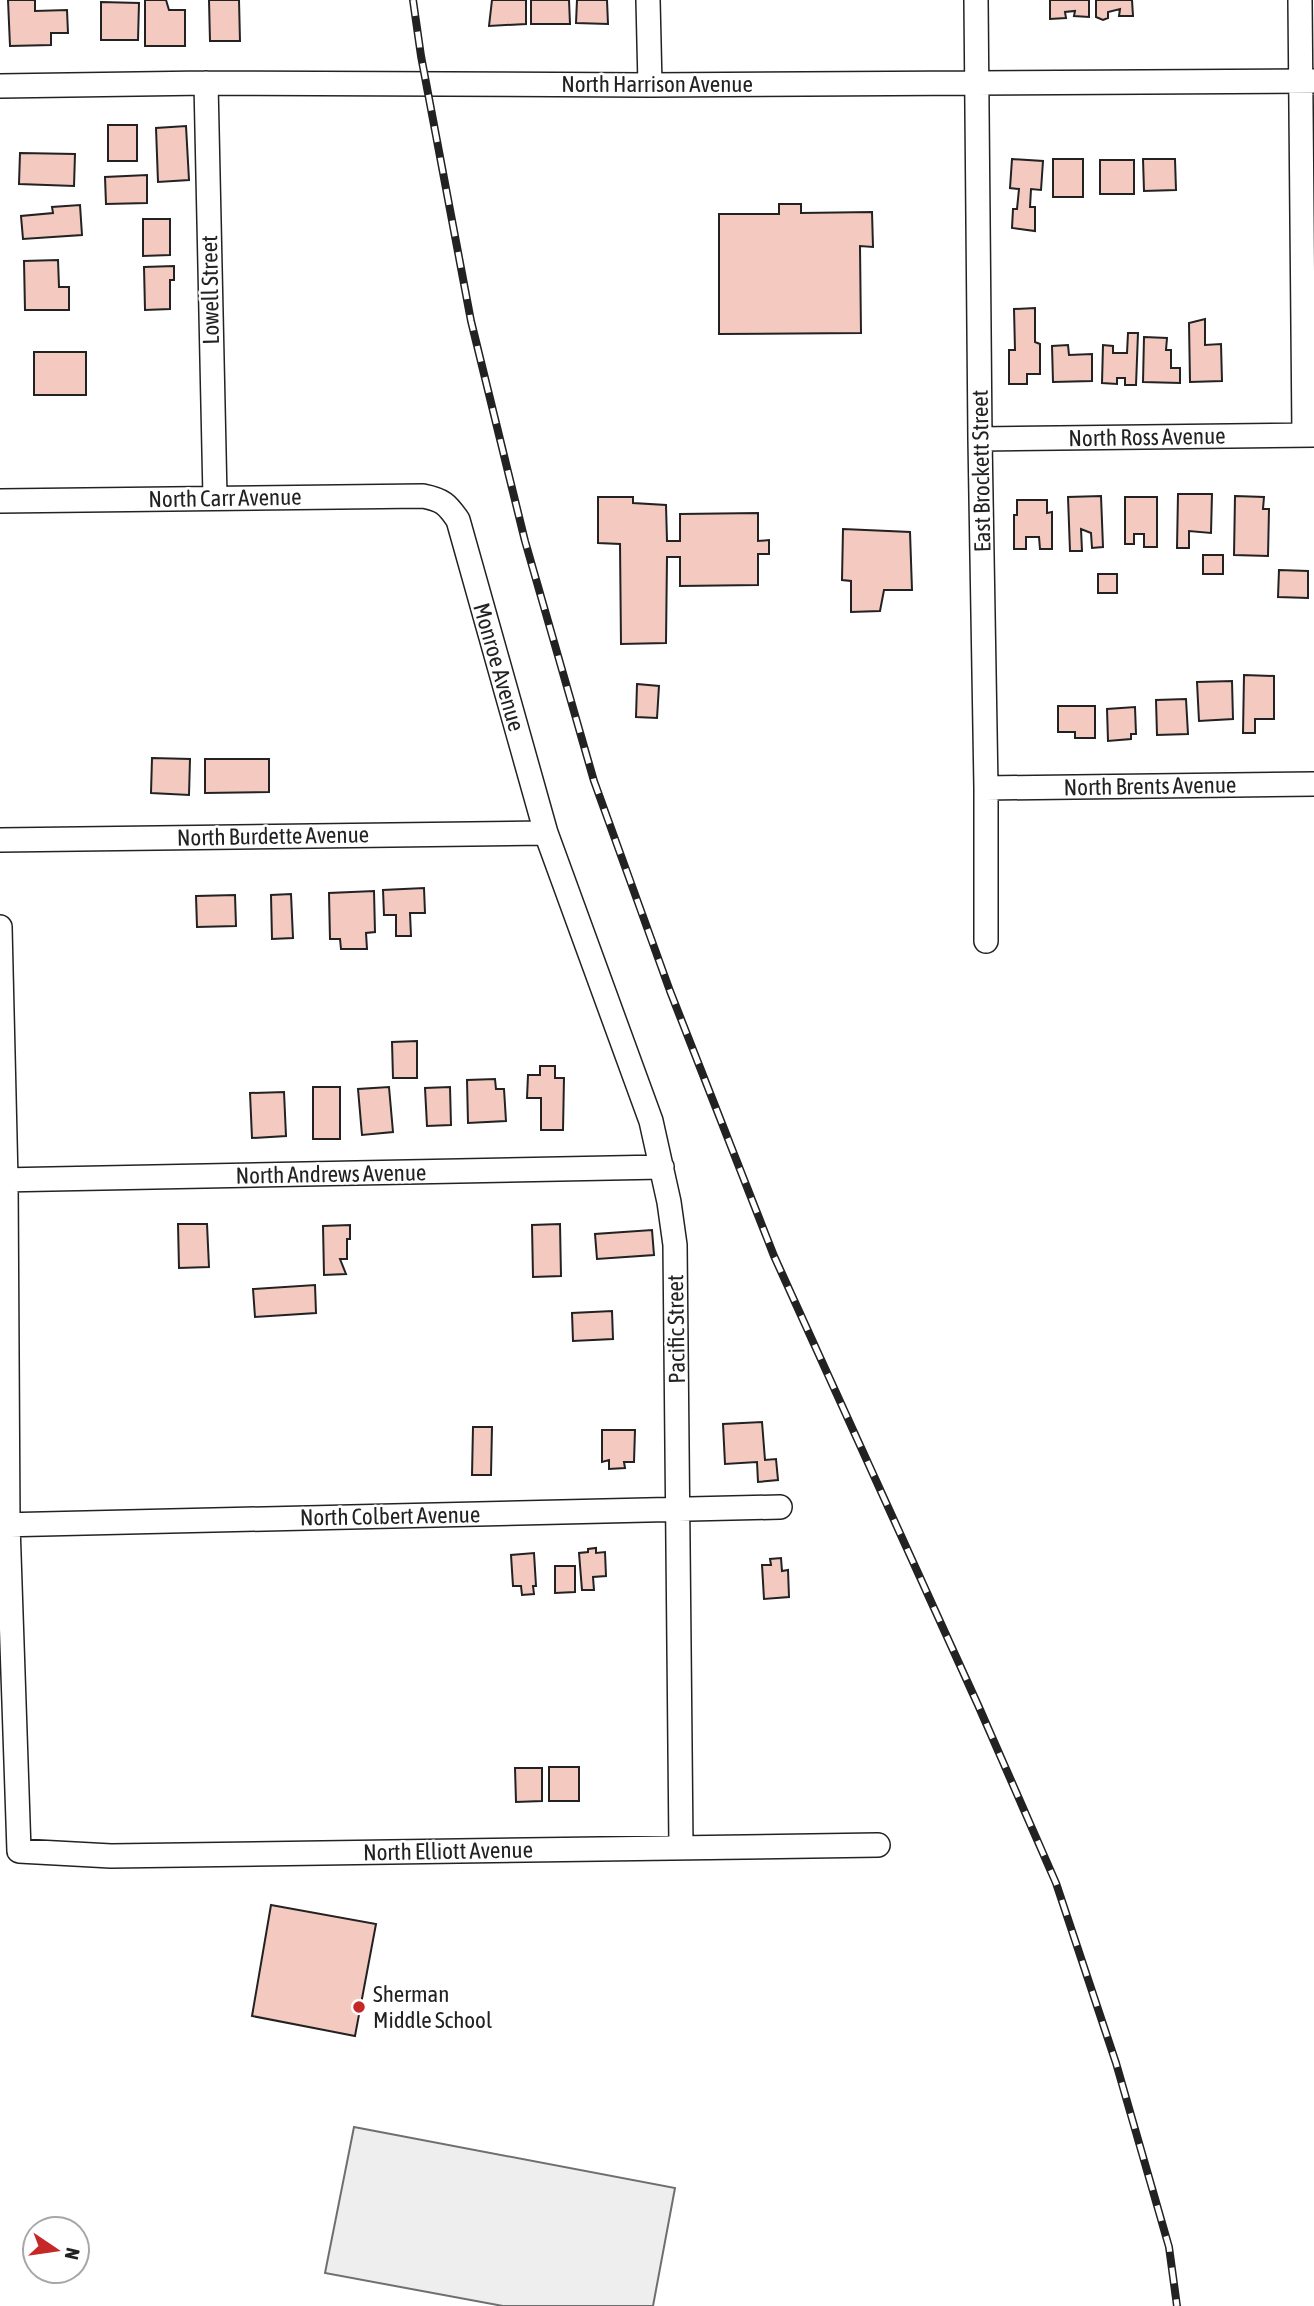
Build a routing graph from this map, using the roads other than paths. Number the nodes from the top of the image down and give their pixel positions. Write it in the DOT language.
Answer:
graph roads {
  1 [pos="648,0"];
  2 [pos="976,0"];
  3 [pos="1300,0"];
  4 [pos="1307,81"];
  5 [pos="978,82"];
  6 [pos="206,83"];
  7 [pos="650,85"];
  8 [pos="0,86"];
  9 [pos="1309,435"];
  10 [pos="980,439"];
  11 [pos="215,497"];
  12 [pos="0,501"];
  13 [pos="447,505"];
  14 [pos="1314,784"];
  15 [pos="986,788"];
  16 [pos="546,832"];
  17 [pos="0,840"];
  18 [pos="0,927"];
  19 [pos="986,941"];
  20 [pos="662,1167"];
  21 [pos="3,1180"];
  22 [pos="780,1507"];
  23 [pos="678,1509"];
  24 [pos="4,1525"];
  25 [pos="878,1845"];
  26 [pos="681,1847"];
  1 -- 7 [label="street"];
  2 -- 5 [label="street, East Brockett Street"];
  3 -- 4 [label="street"];
  4 -- 5 [label="street, North Harrison Avenue"];
  4 -- 9 [label="street"];
  5 -- 7 [label="street, North Harrison Avenue"];
  5 -- 10 [label="street, East Brockett Street"];
  6 -- 7 [label="street, North Harrison Avenue"];
  6 -- 8 [label="street, North Harrison Avenue"];
  6 -- 11 [label="street, Lowell Street"];
  9 -- 10 [label="street, North Ross Avenue"];
  10 -- 15 [label="street, East Brockett Street"];
  11 -- 12 [label="street, North Carr Avenue"];
  11 -- 13 [label="street, North Carr Avenue"];
  13 -- 16 [label="street, Monroe Avenue"];
  14 -- 15 [label="street, North Brents Avenue"];
  15 -- 19 [label="street, East Brockett Street"];
  16 -- 17 [label="street, North Burdette Avenue"];
  16 -- 20 [label="street, Pacific Street"];
  18 -- 21 [label="street"];
  20 -- 21 [label="street, North Andrews Avenue"];
  20 -- 23 [label="street, Pacific Street"];
  21 -- 24 [label="street"];
  22 -- 23 [label="street, North Colbert Avenue"];
  23 -- 24 [label="street, North Colbert Avenue"];
  23 -- 26 [label="street, Pacific Street"];
  24 -- 26 [label="street, North Elliott Avenue"];
  25 -- 26 [label="street, North Elliott Avenue"];
}
